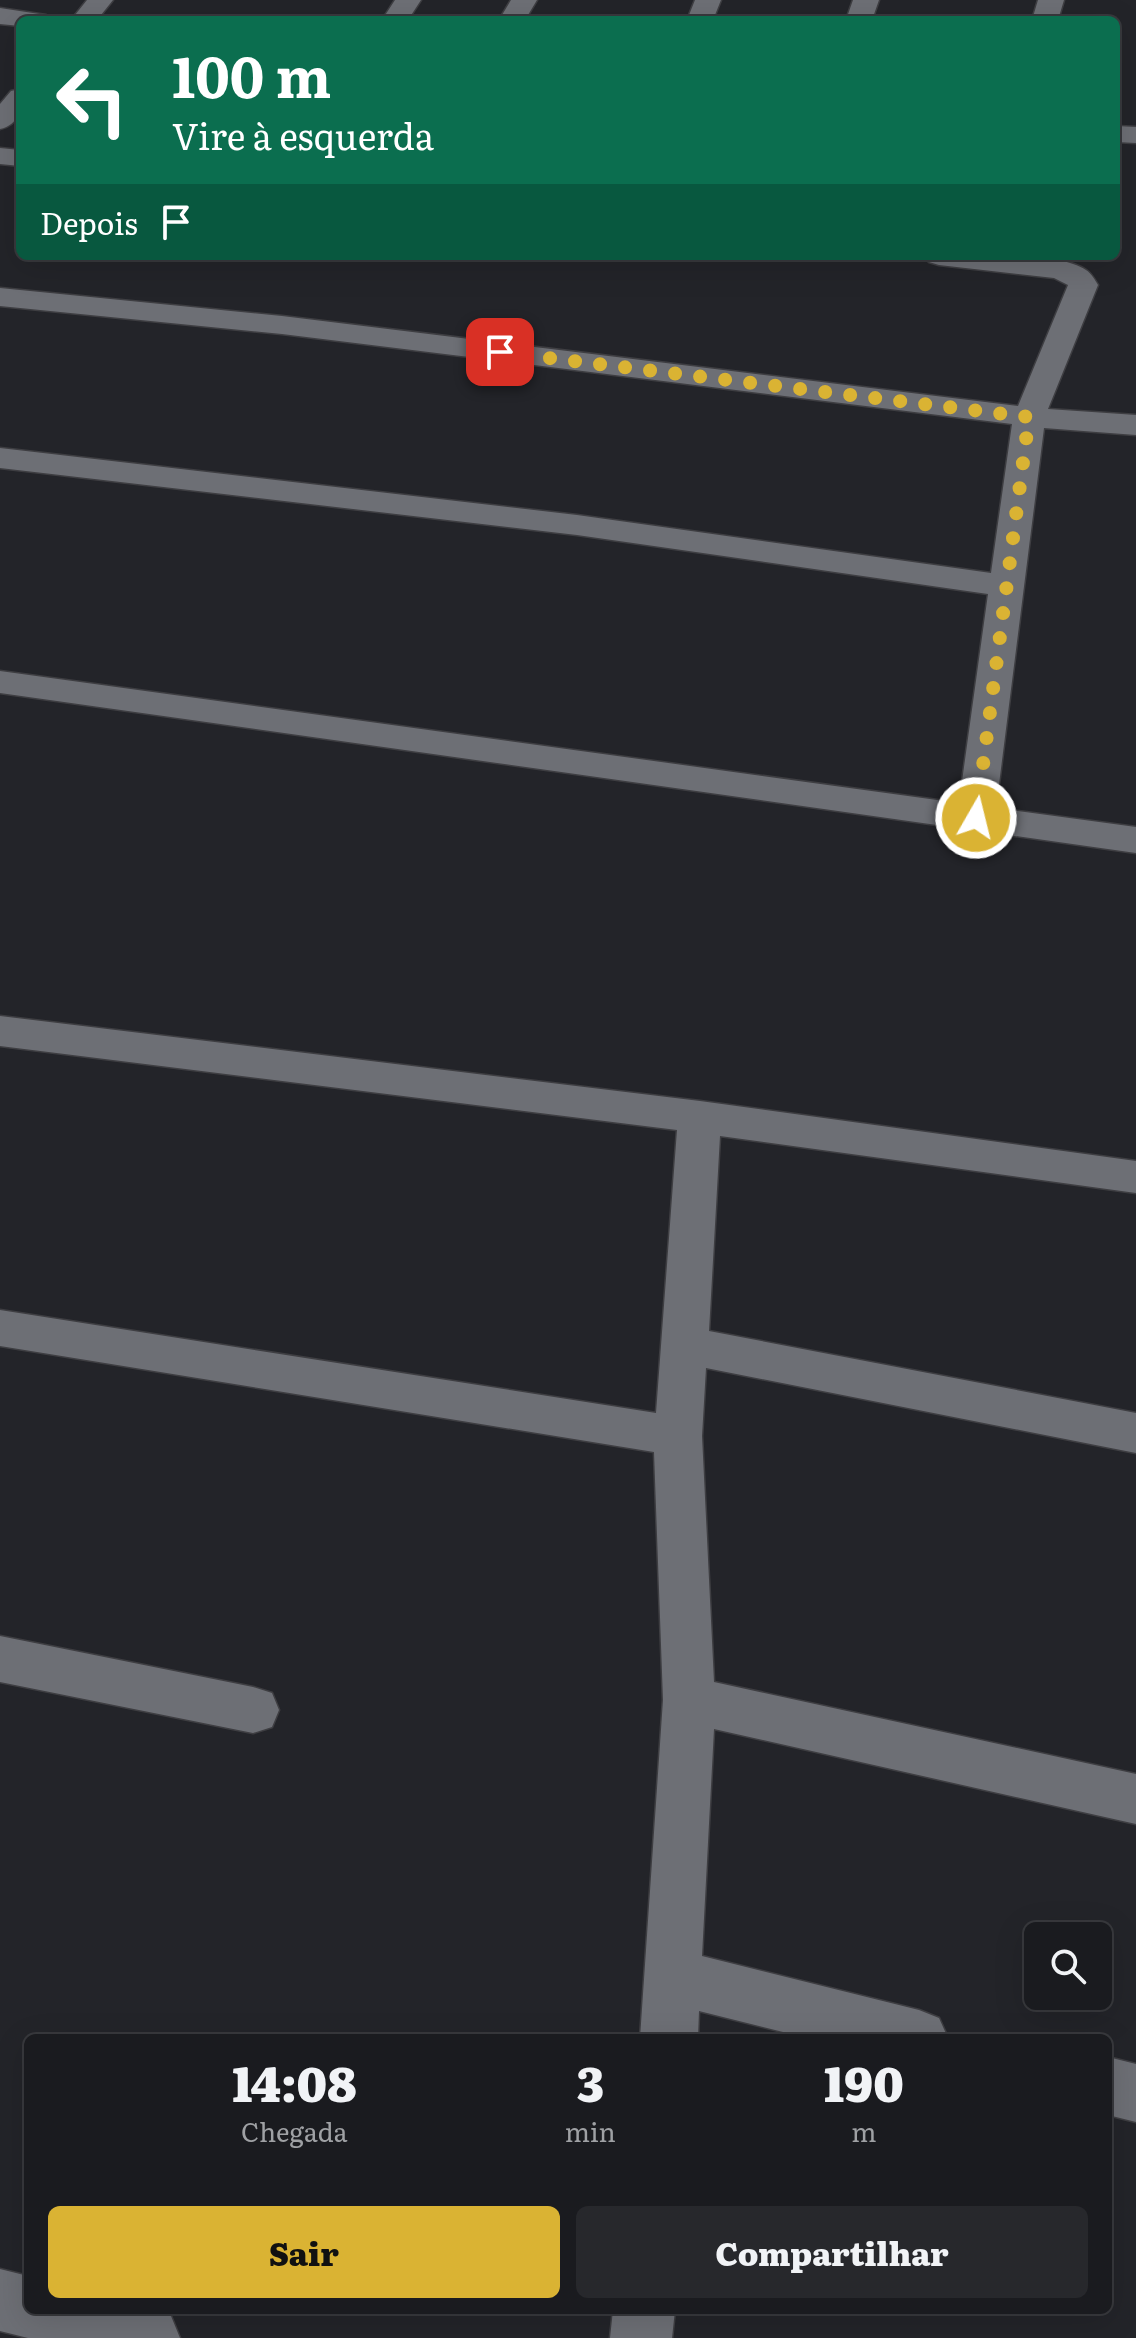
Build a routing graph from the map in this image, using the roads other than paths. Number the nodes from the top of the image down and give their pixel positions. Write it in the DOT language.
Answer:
graph roads {
  1 [pos="100,0"];
  2 [pos="87,16"];
  3 [pos="16,102"];
  4 [pos="0,121"];
  5 [pos="986,260"];
  6 [pos="0,297"];
  7 [pos="1029,417"];
  8 [pos="1136,425"];
  9 [pos="0,458"];
  10 [pos="1008,586"];
  11 [pos="0,682"];
  12 [pos="976,818"];
  13 [pos="1136,840"];
  14 [pos="0,1031"];
  15 [pos="700,1117"];
  16 [pos="1136,1177"];
  17 [pos="0,1328"];
  18 [pos="686,1345"];
  19 [pos="1136,1433"];
  20 [pos="678,1436"];
  21 [pos="0,1659"];
  22 [pos="689,1700"];
  23 [pos="253,1710"];
  24 [pos="1136,1799"];
  25 [pos="675,1977"];
  26 [pos="669,2034"];
  27 [pos="903,2034"];
  28 [pos="1112,2087"];
  29 [pos="1136,2093"];
  30 [pos="0,2300"];
  31 [pos="24,2306"];
  32 [pos="55,2314"];
  33 [pos="644,2314"];
  34 [pos="149,2338"];
  35 [pos="641,2338"];
  1 -- 2 [label="street"];
  3 -- 4 [label="street"];
  5 -- 7 [label="street"];
  6 -- 7 [label="street"];
  7 -- 8 [label="street"];
  7 -- 10 [label="street"];
  9 -- 10 [label="street"];
  10 -- 12 [label="street"];
  11 -- 12 [label="street"];
  12 -- 13 [label="street"];
  14 -- 15 [label="street"];
  15 -- 16 [label="street"];
  15 -- 18 [label="street"];
  17 -- 20 [label="street"];
  18 -- 19 [label="street"];
  18 -- 20 [label="street"];
  20 -- 22 [label="street"];
  21 -- 23 [label="street"];
  22 -- 24 [label="street"];
  22 -- 25 [label="street"];
  25 -- 26 [label="street"];
  25 -- 27 [label="street"];
  28 -- 29 [label="street"];
  30 -- 31 [label="street"];
  32 -- 34 [label="street"];
  33 -- 35 [label="street"];
}
